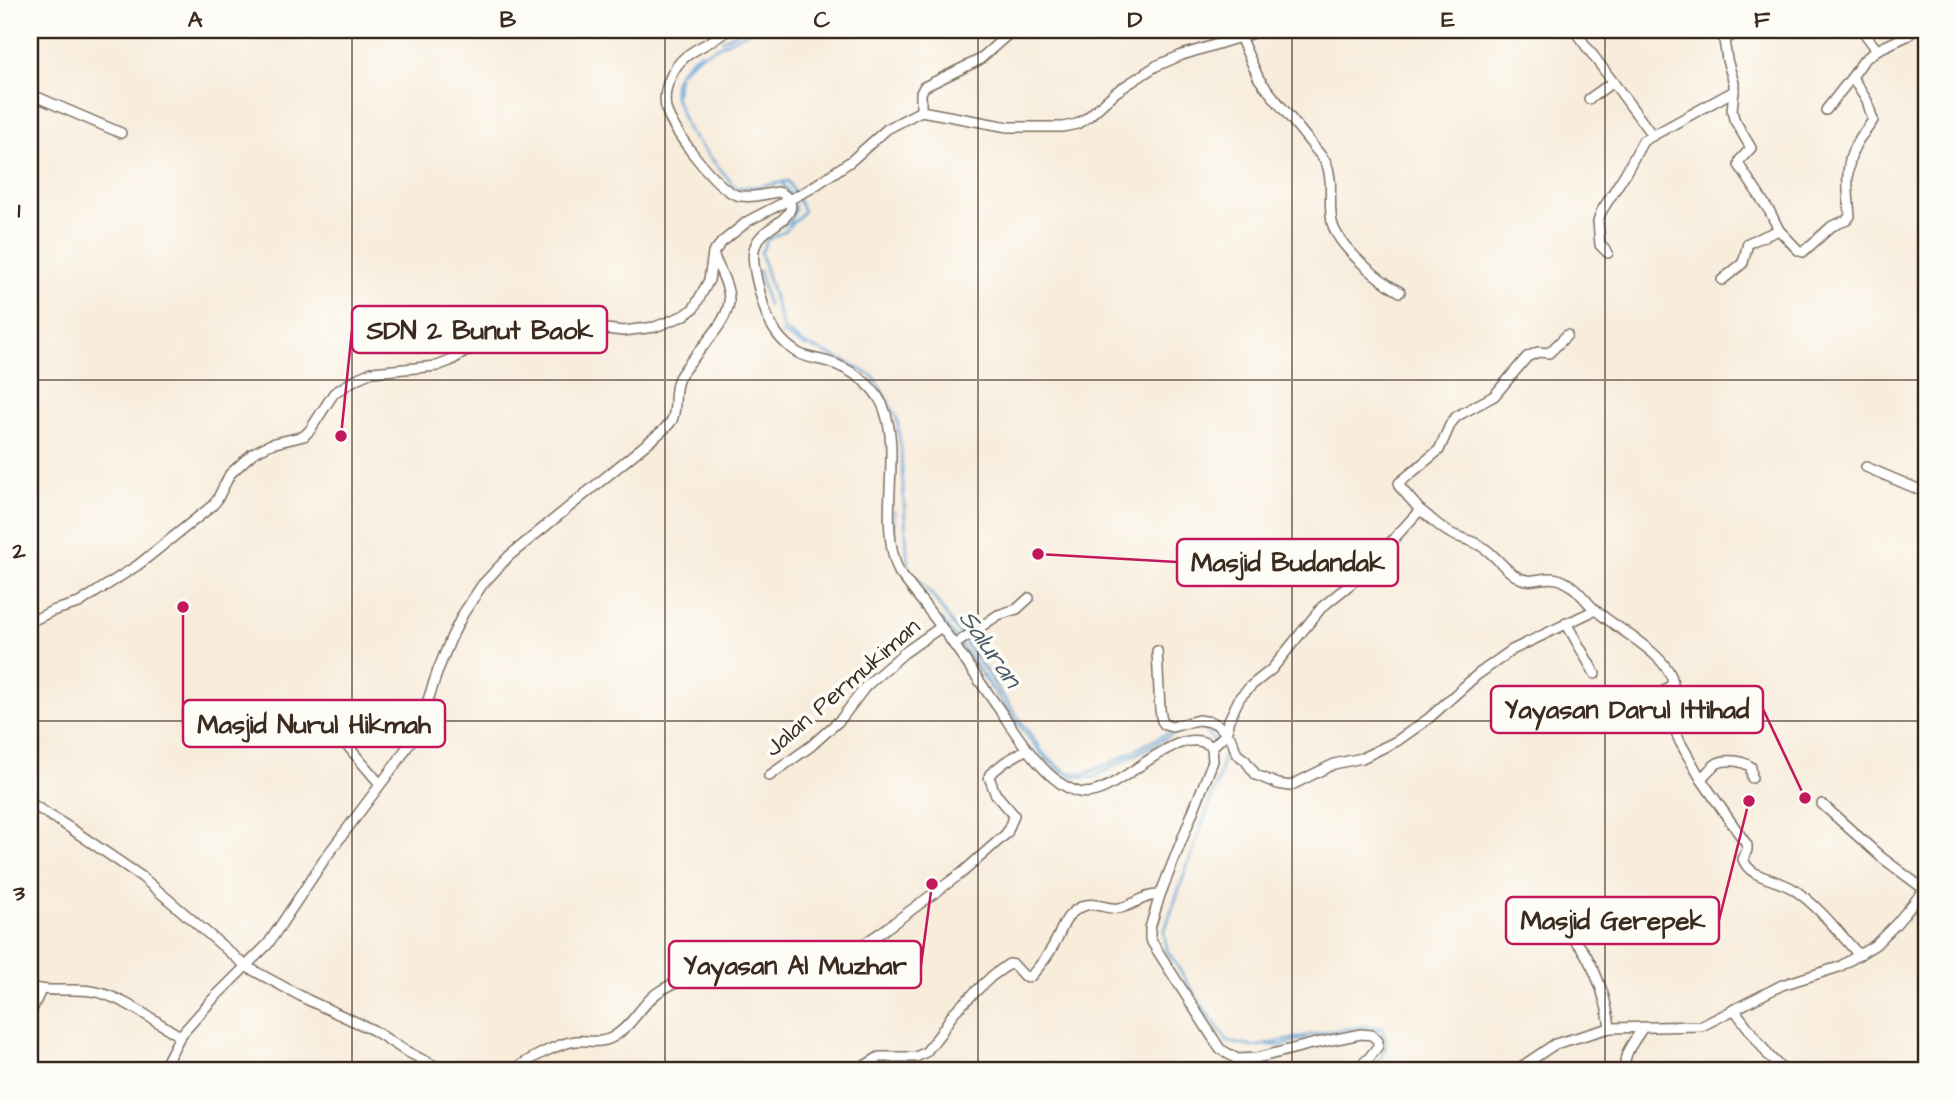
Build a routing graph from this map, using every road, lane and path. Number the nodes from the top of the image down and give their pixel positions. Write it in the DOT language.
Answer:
graph roads {
  1 [pos="728,30"];
  2 [pos="1013,30"];
  3 [pos="1263,30"];
  4 [pos="1574,30"];
  5 [pos="1735,30"];
  6 [pos="1862,30"];
  7 [pos="1909,35"];
  8 [pos="1240,37"];
  9 [pos="1877,50"];
  10 [pos="1852,78"];
  11 [pos="1613,82"];
  12 [pos="1734,91"];
  13 [pos="30,94"];
  14 [pos="1589,99"];
  15 [pos="1826,110"];
  16 [pos="920,111"];
  17 [pos="121,132"];
  18 [pos="1652,135"];
  19 [pos="790,199"];
  20 [pos="1779,230"];
  21 [pos="713,253"];
  22 [pos="1608,253"];
  23 [pos="1721,279"];
  24 [pos="1400,292"];
  25 [pos="1567,335"];
  26 [pos="1866,467"];
  27 [pos="1927,493"];
  28 [pos="1420,510"];
  29 [pos="1029,598"];
  30 [pos="1595,610"];
  31 [pos="30,622"];
  32 [pos="1566,623"];
  33 [pos="941,627"];
  34 [pos="956,643"];
  35 [pos="1157,652"];
  36 [pos="1595,674"];
  37 [pos="1660,694"];
  38 [pos="1616,708"];
  39 [pos="323,717"];
  40 [pos="1225,735"];
  41 [pos="1213,746"];
  42 [pos="1027,749"];
  43 [pos="769,776"];
  44 [pos="1752,778"];
  45 [pos="1701,779"];
  46 [pos="380,784"];
  47 [pos="30,803"];
  48 [pos="1822,804"];
  49 [pos="1926,888"];
  50 [pos="1160,895"];
  51 [pos="1568,912"];
  52 [pos="1859,955"];
  53 [pos="247,967"];
  54 [pos="30,986"];
  55 [pos="41,990"];
  56 [pos="1734,1009"];
  57 [pos="30,1014"];
  58 [pos="1643,1027"];
  59 [pos="1610,1028"];
  60 [pos="180,1036"];
  61 [pos="162,1071"];
  62 [pos="443,1071"];
  63 [pos="513,1071"];
  64 [pos="856,1071"];
  65 [pos="1354,1071"];
  66 [pos="1514,1071"];
  67 [pos="1626,1071"];
  68 [pos="1784,1071"];
  1 -- 19 [label="street"];
  2 -- 16 [label="street"];
  3 -- 8 [label="street"];
  4 -- 11 [label="street"];
  5 -- 12 [label="street"];
  6 -- 9 [label="street"];
  7 -- 9 [label="street"];
  8 -- 16 [label="street"];
  8 -- 24 [label="street"];
  9 -- 10 [label="street"];
  10 -- 15 [label="street"];
  10 -- 20 [label="street"];
  11 -- 14 [label="street"];
  11 -- 18 [label="street"];
  12 -- 18 [label="street"];
  12 -- 20 [label="street"];
  13 -- 17 [label="street"];
  16 -- 19 [label="street"];
  18 -- 22 [label="street"];
  19 -- 21 [label="street"];
  19 -- 33 [label="street"];
  20 -- 23 [label="street"];
  21 -- 31 [label="street"];
  21 -- 46 [label="street"];
  25 -- 28 [label="street"];
  26 -- 27 [label="street"];
  28 -- 30 [label="street"];
  28 -- 40 [label="street"];
  29 -- 34 [label="street"];
  30 -- 32 [label="street"];
  30 -- 37 [label="street"];
  32 -- 36 [label="street"];
  32 -- 40 [label="street"];
  33 -- 34 [label="street"];
  33 -- 43 [label="street, Jalan Permukiman"];
  34 -- 42 [label="street"];
  35 -- 40 [label="street"];
  37 -- 38 [label="street"];
  37 -- 45 [label="street"];
  39 -- 46 [label="street"];
  40 -- 41 [label="street"];
  41 -- 42 [label="street"];
  41 -- 50 [label="street"];
  42 -- 63 [label="street"];
  44 -- 45 [label="street"];
  45 -- 52 [label="street"];
  46 -- 53 [label="street"];
  47 -- 53 [label="street"];
  48 -- 49 [label="street"];
  49 -- 52 [label="street"];
  50 -- 64 [label="street"];
  50 -- 65 [label="street"];
  51 -- 59 [label="street"];
  52 -- 56 [label="street"];
  53 -- 60 [label="street"];
  53 -- 62 [label="street"];
  54 -- 55 [label="street"];
  55 -- 57 [label="street"];
  55 -- 60 [label="street"];
  56 -- 58 [label="street"];
  56 -- 68 [label="street"];
  58 -- 59 [label="street"];
  58 -- 67 [label="street"];
  59 -- 66 [label="street"];
  60 -- 61 [label="street"];
}
